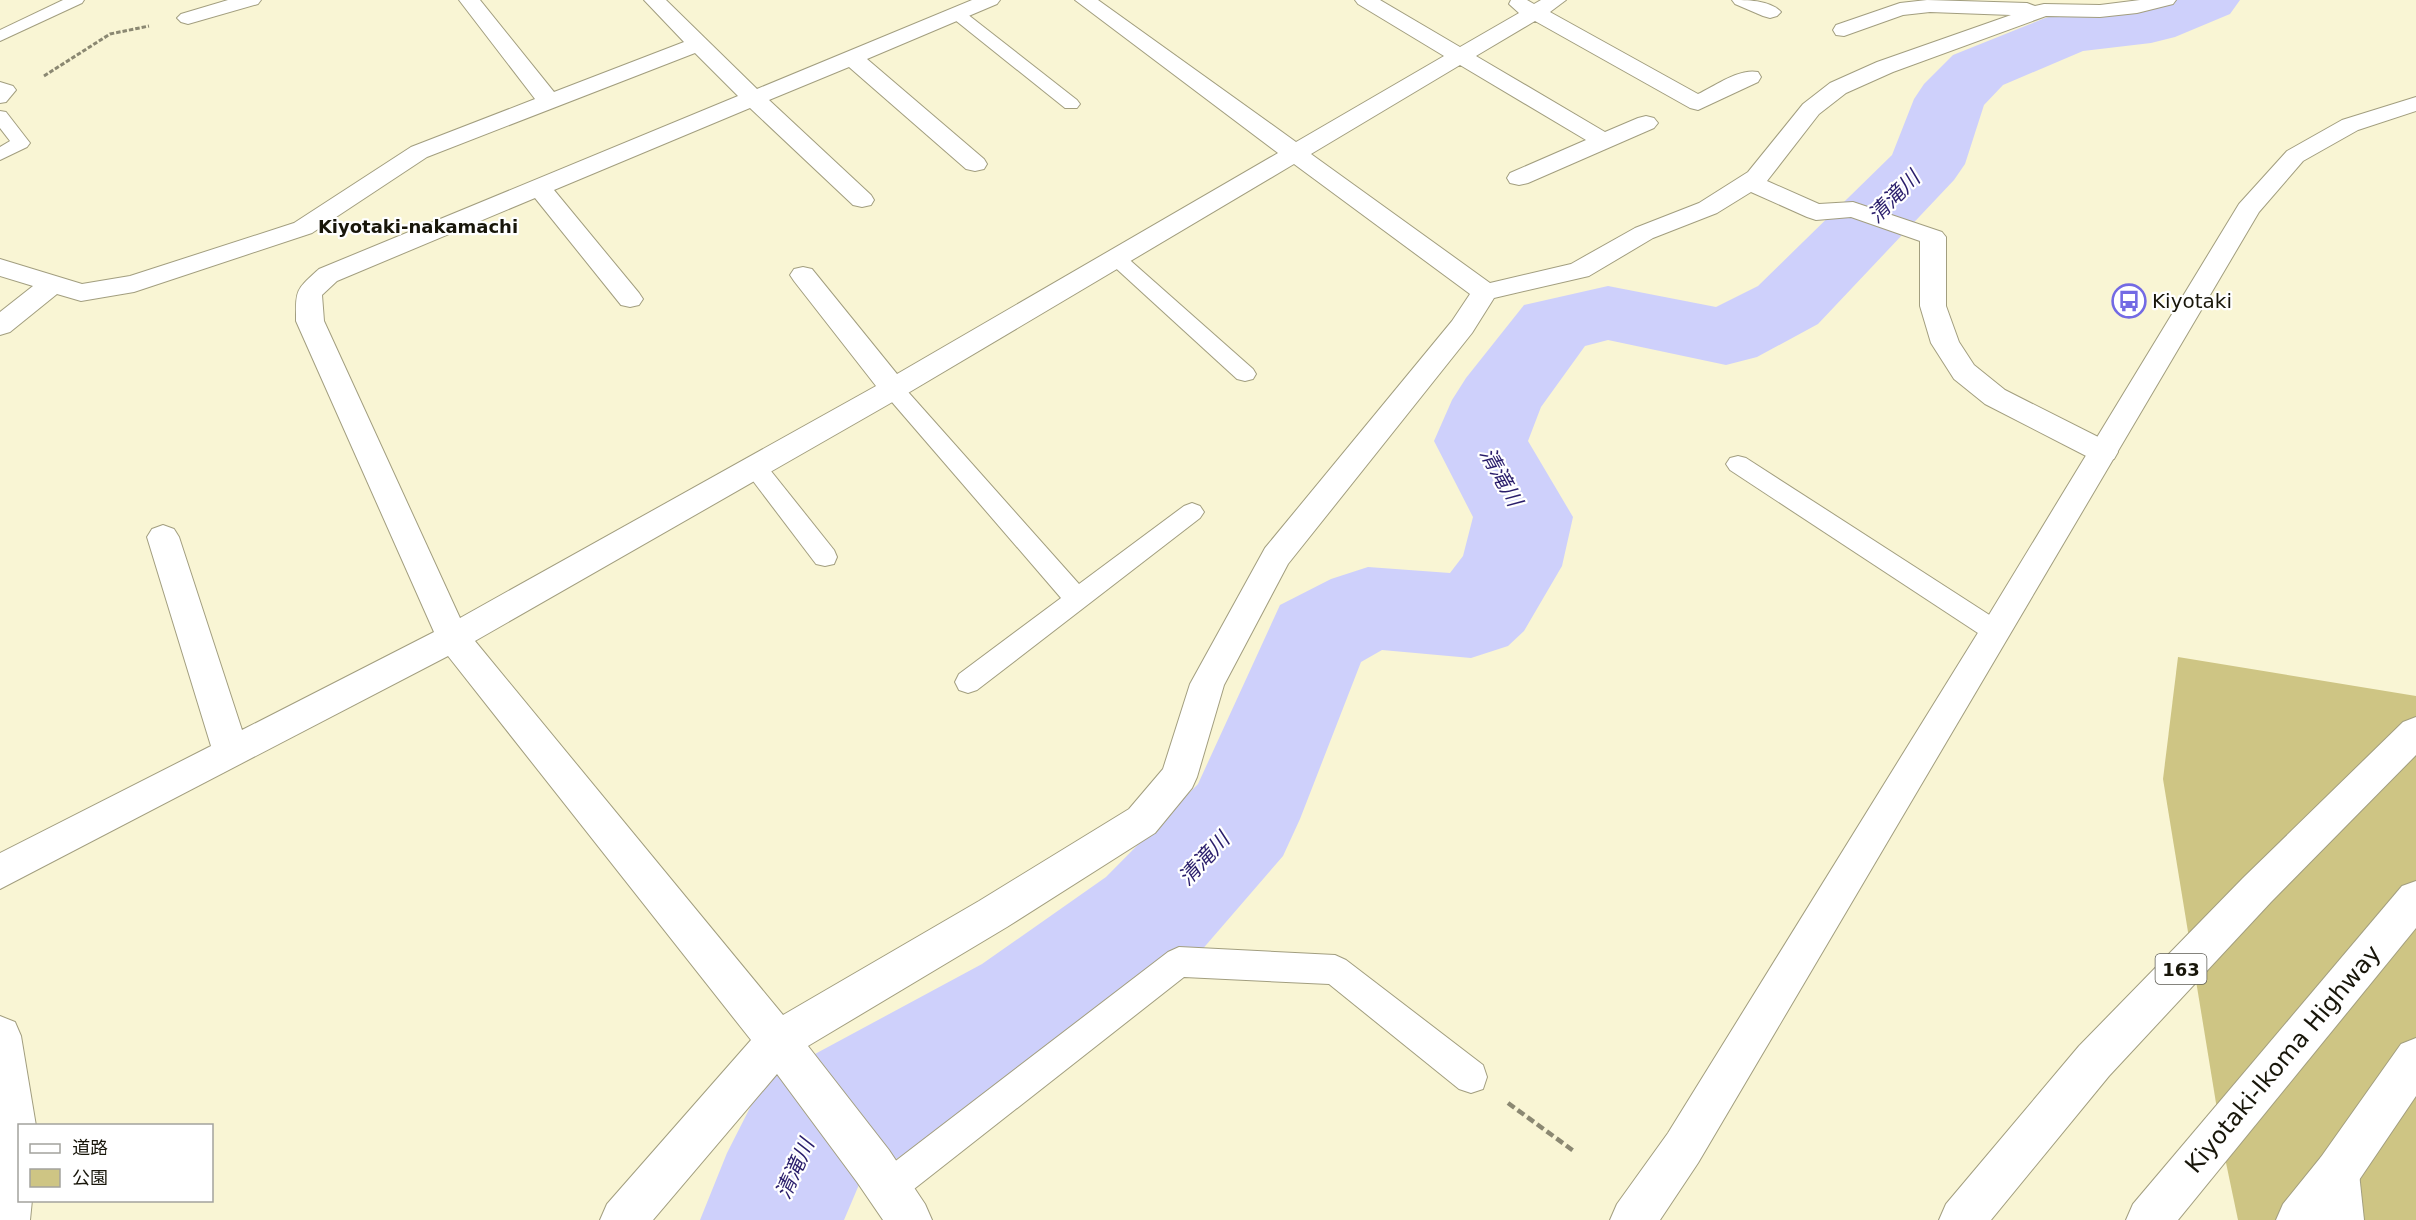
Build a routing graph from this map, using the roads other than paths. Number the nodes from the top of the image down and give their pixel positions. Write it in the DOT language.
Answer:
graph roads {
  1 [pos="76,0"];
  2 [pos="251,0"];
  3 [pos="469,0"];
  4 [pos="654,0"];
  5 [pos="1085,0"];
  6 [pos="1365,0"];
  7 [pos="1512,0"];
  8 [pos="1556,0"];
  9 [pos="1742,0"];
  10 [pos="2166,0"];
  11 [pos="2135,3"];
  12 [pos="973,5"];
  13 [pos="2044,10"];
  14 [pos="1535,12"];
  15 [pos="1770,12"];
  16 [pos="188,18"];
  17 [pos="1844,30"];
  18 [pos="0,36"];
  19 [pos="697,44"];
  20 [pos="851,57"];
  21 [pos="1459,57"];
  22 [pos="1750,77"];
  23 [pos="753,98"];
  24 [pos="549,101"];
  25 [pos="1071,104"];
  26 [pos="2416,104"];
  27 [pos="0,116"];
  28 [pos="1646,123"];
  29 [pos="1604,141"];
  30 [pos="1295,153"];
  31 [pos="0,154"];
  32 [pos="975,164"];
  33 [pos="1519,178"];
  34 [pos="1750,182"];
  35 [pos="539,187"];
  36 [pos="862,200"];
  37 [pos="1116,258"];
  38 [pos="0,267"];
  39 [pos="803,275"];
  40 [pos="53,284"];
  41 [pos="1485,292"];
  42 [pos="630,299"];
  43 [pos="0,326"];
  44 [pos="1245,374"];
  45 [pos="893,389"];
  46 [pos="2103,452"];
  47 [pos="1738,464"];
  48 [pos="755,467"];
  49 [pos="1192,512"];
  50 [pos="163,537"];
  51 [pos="825,557"];
  52 [pos="1078,600"];
  53 [pos="1996,632"];
  54 [pos="453,638"];
  55 [pos="968,682"];
  56 [pos="2416,732"];
  57 [pos="231,753"];
  58 [pos="0,872"];
  59 [pos="2416,899"];
  60 [pos="0,1036"];
  61 [pos="778,1041"];
  62 [pos="2416,1059"];
  63 [pos="1471,1077"];
  64 [pos="2337,1173"];
  65 [pos="890,1191"];
  66 [pos="7,1220"];
  67 [pos="623,1220"];
  68 [pos="1633,1220"];
  69 [pos="1962,1220"];
  70 [pos="2149,1220"];
  71 [pos="2299,1220"];
  72 [pos="2341,1220"];
  1 -- 18 [label="lane"];
  2 -- 16 [label="main road"];
  3 -- 24 [label="main road"];
  4 -- 19 [label="main road"];
  5 -- 30 [label="main road"];
  6 -- 21 [label="main road"];
  7 -- 14 [label="main road"];
  8 -- 14 [label="main road"];
  9 -- 15 [label="main road"];
  10 -- 11 [label="main road"];
  11 -- 13 [label="main road"];
  12 -- 20 [label="main road"];
  12 -- 25 [label="lane"];
  13 -- 17 [label="main road"];
  13 -- 34 [label="main road"];
  14 -- 21 [label="main road"];
  14 -- 22 [label="main road"];
  19 -- 23 [label="main road"];
  19 -- 24 [label="main road"];
  20 -- 23 [label="main road"];
  20 -- 32 [label="main road"];
  21 -- 29 [label="main road"];
  21 -- 30 [label="main road"];
  23 -- 35 [label="main road"];
  23 -- 36 [label="main road"];
  24 -- 40 [label="main road"];
  26 -- 46 [label="main road"];
  27 -- 31 [label="lane"];
  28 -- 29 [label="main road"];
  29 -- 33 [label="main road"];
  30 -- 37 [label="main road"];
  30 -- 41 [label="main road"];
  34 -- 41 [label="main road"];
  34 -- 46 [label="main road"];
  35 -- 42 [label="main road"];
  35 -- 54 [label="main road"];
  37 -- 44 [label="lane"];
  37 -- 45 [label="main road"];
  38 -- 40 [label="main road"];
  39 -- 45 [label="main road"];
  40 -- 43 [label="main road"];
  41 -- 61 [label="main road"];
  45 -- 48 [label="main road"];
  45 -- 52 [label="lane"];
  46 -- 53 [label="main road"];
  47 -- 53 [label="lane"];
  48 -- 51 [label="lane"];
  48 -- 54 [label="main road"];
  49 -- 52 [label="lane"];
  50 -- 57 [label="main road"];
  52 -- 55 [label="lane"];
  53 -- 68 [label="main road"];
  54 -- 57 [label="main road"];
  54 -- 61 [label="main road"];
  56 -- 69 [label="main road, 163"];
  57 -- 58 [label="main road"];
  59 -- 70 [label="main road, Kiyotaki-Ikoma Highway"];
  60 -- 66 [label="main road"];
  61 -- 65 [label="main road"];
  61 -- 67 [label="main road"];
  62 -- 64 [label="main road"];
  63 -- 65 [label="lane"];
  64 -- 71 [label="main road"];
  64 -- 72 [label="main road"];
}
